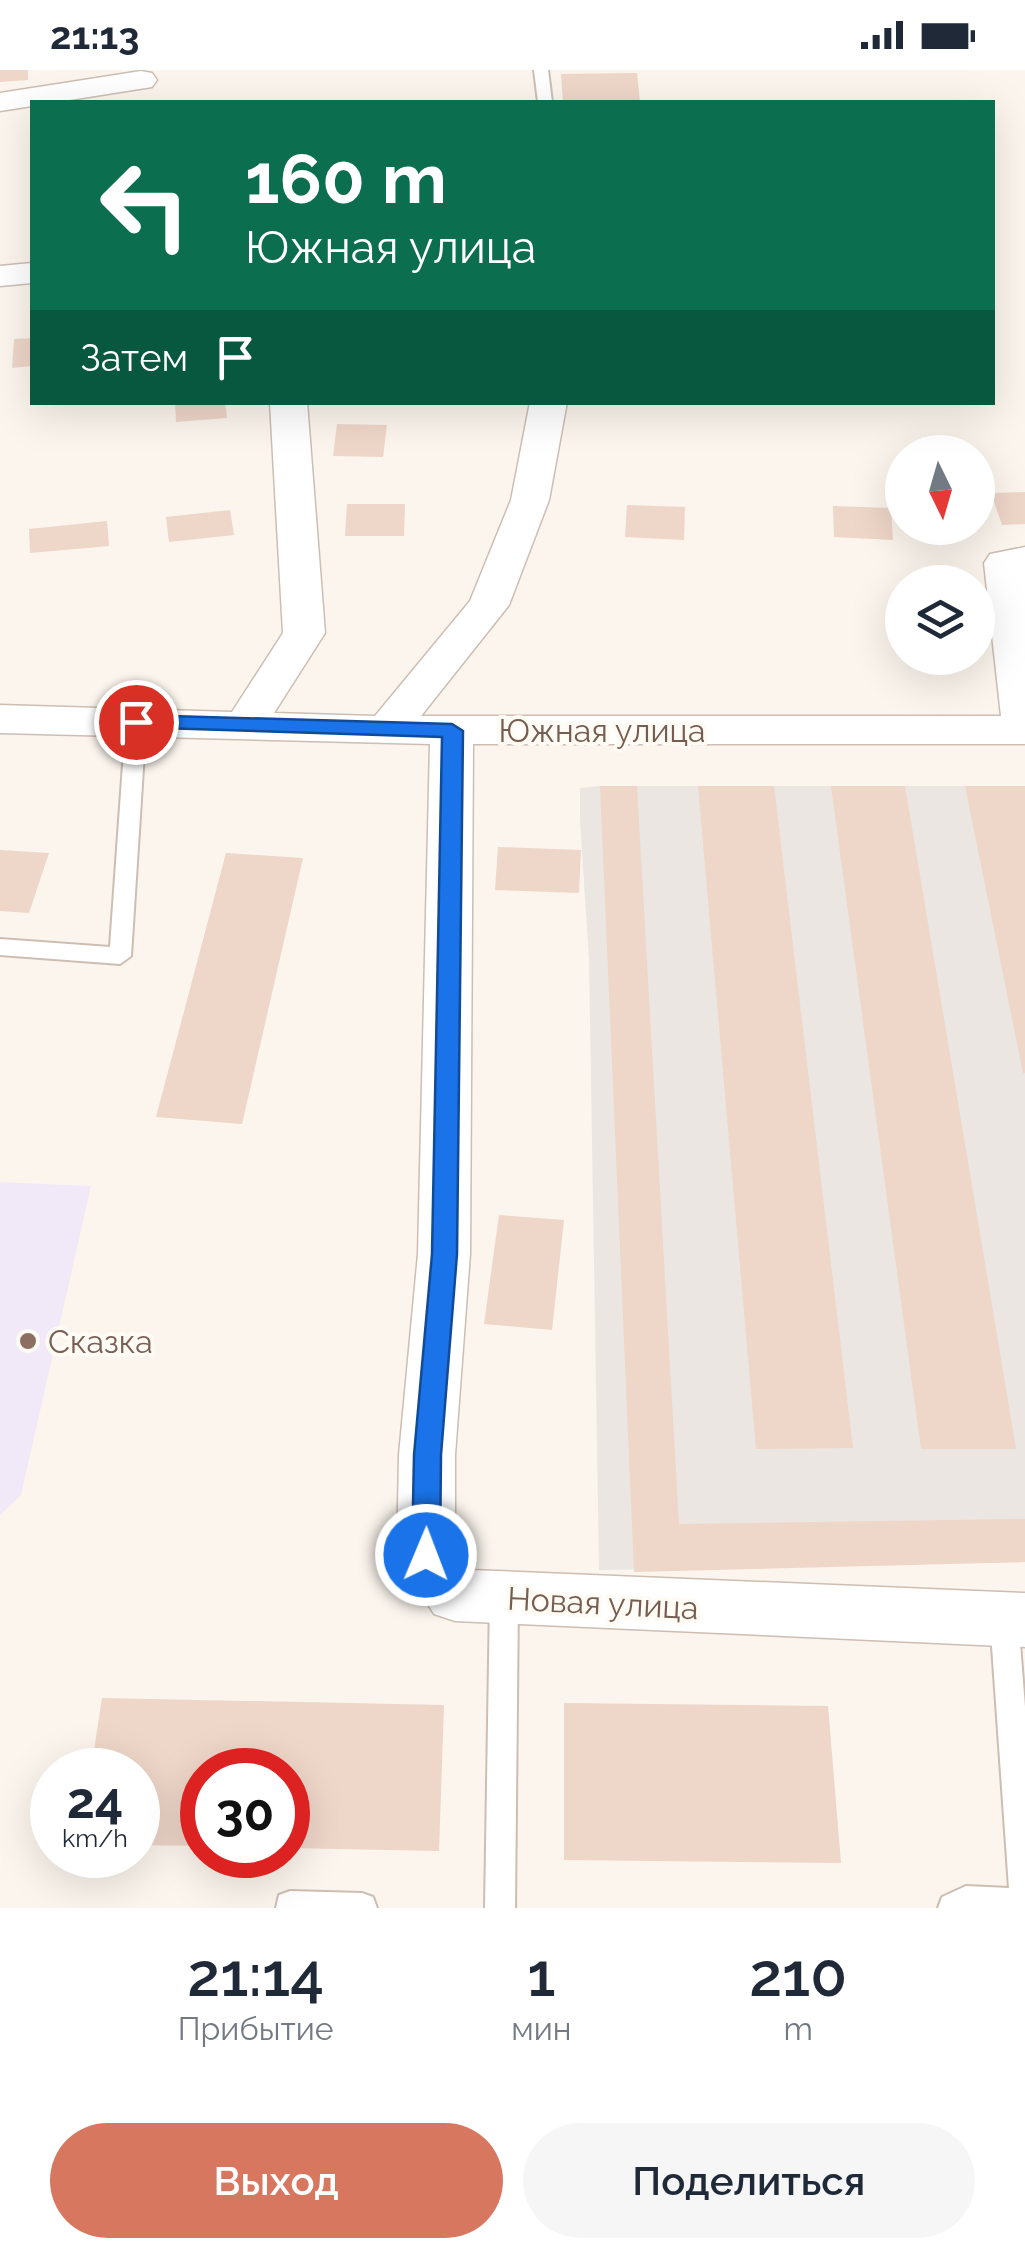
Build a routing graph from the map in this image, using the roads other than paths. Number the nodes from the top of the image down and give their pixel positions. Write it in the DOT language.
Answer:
graph roads {
  1 [pos="542,70"];
  2 [pos="141,80"];
  3 [pos="545,100"];
  4 [pos="0,102"];
  5 [pos="30,272"];
  6 [pos="0,276"];
  7 [pos="288,405"];
  8 [pos="549,405"];
  9 [pos="1025,560"];
  10 [pos="0,719"];
  11 [pos="136,722"];
  12 [pos="244,728"];
  13 [pos="386,730"];
  14 [pos="1024,730"];
  15 [pos="452,731"];
  16 [pos="0,948"];
  17 [pos="504,1599"];
  18 [pos="1015,1619"];
  19 [pos="1025,1901"];
  20 [pos="290,1906"];
  21 [pos="362,1908"];
  22 [pos="500,1908"];
  23 [pos="952,1908"];
  1 -- 3 [label="lane"];
  2 -- 4 [label="street"];
  5 -- 6 [label="street"];
  7 -- 12 [label="street"];
  8 -- 13 [label="street"];
  9 -- 14 [label="street"];
  10 -- 11 [label="street, Южная улица"];
  11 -- 12 [label="street, Южная улица"];
  11 -- 16 [label="lane"];
  12 -- 13 [label="street, Южная улица"];
  13 -- 15 [label="street, Южная улица"];
  14 -- 15 [label="street, Южная улица"];
  15 -- 17 [label="street, Новая улица"];
  17 -- 18 [label="street, Новая улица"];
  17 -- 22 [label="lane"];
  18 -- 19 [label="lane"];
  19 -- 23 [label="lane"];
  20 -- 21 [label="lane"];
}
